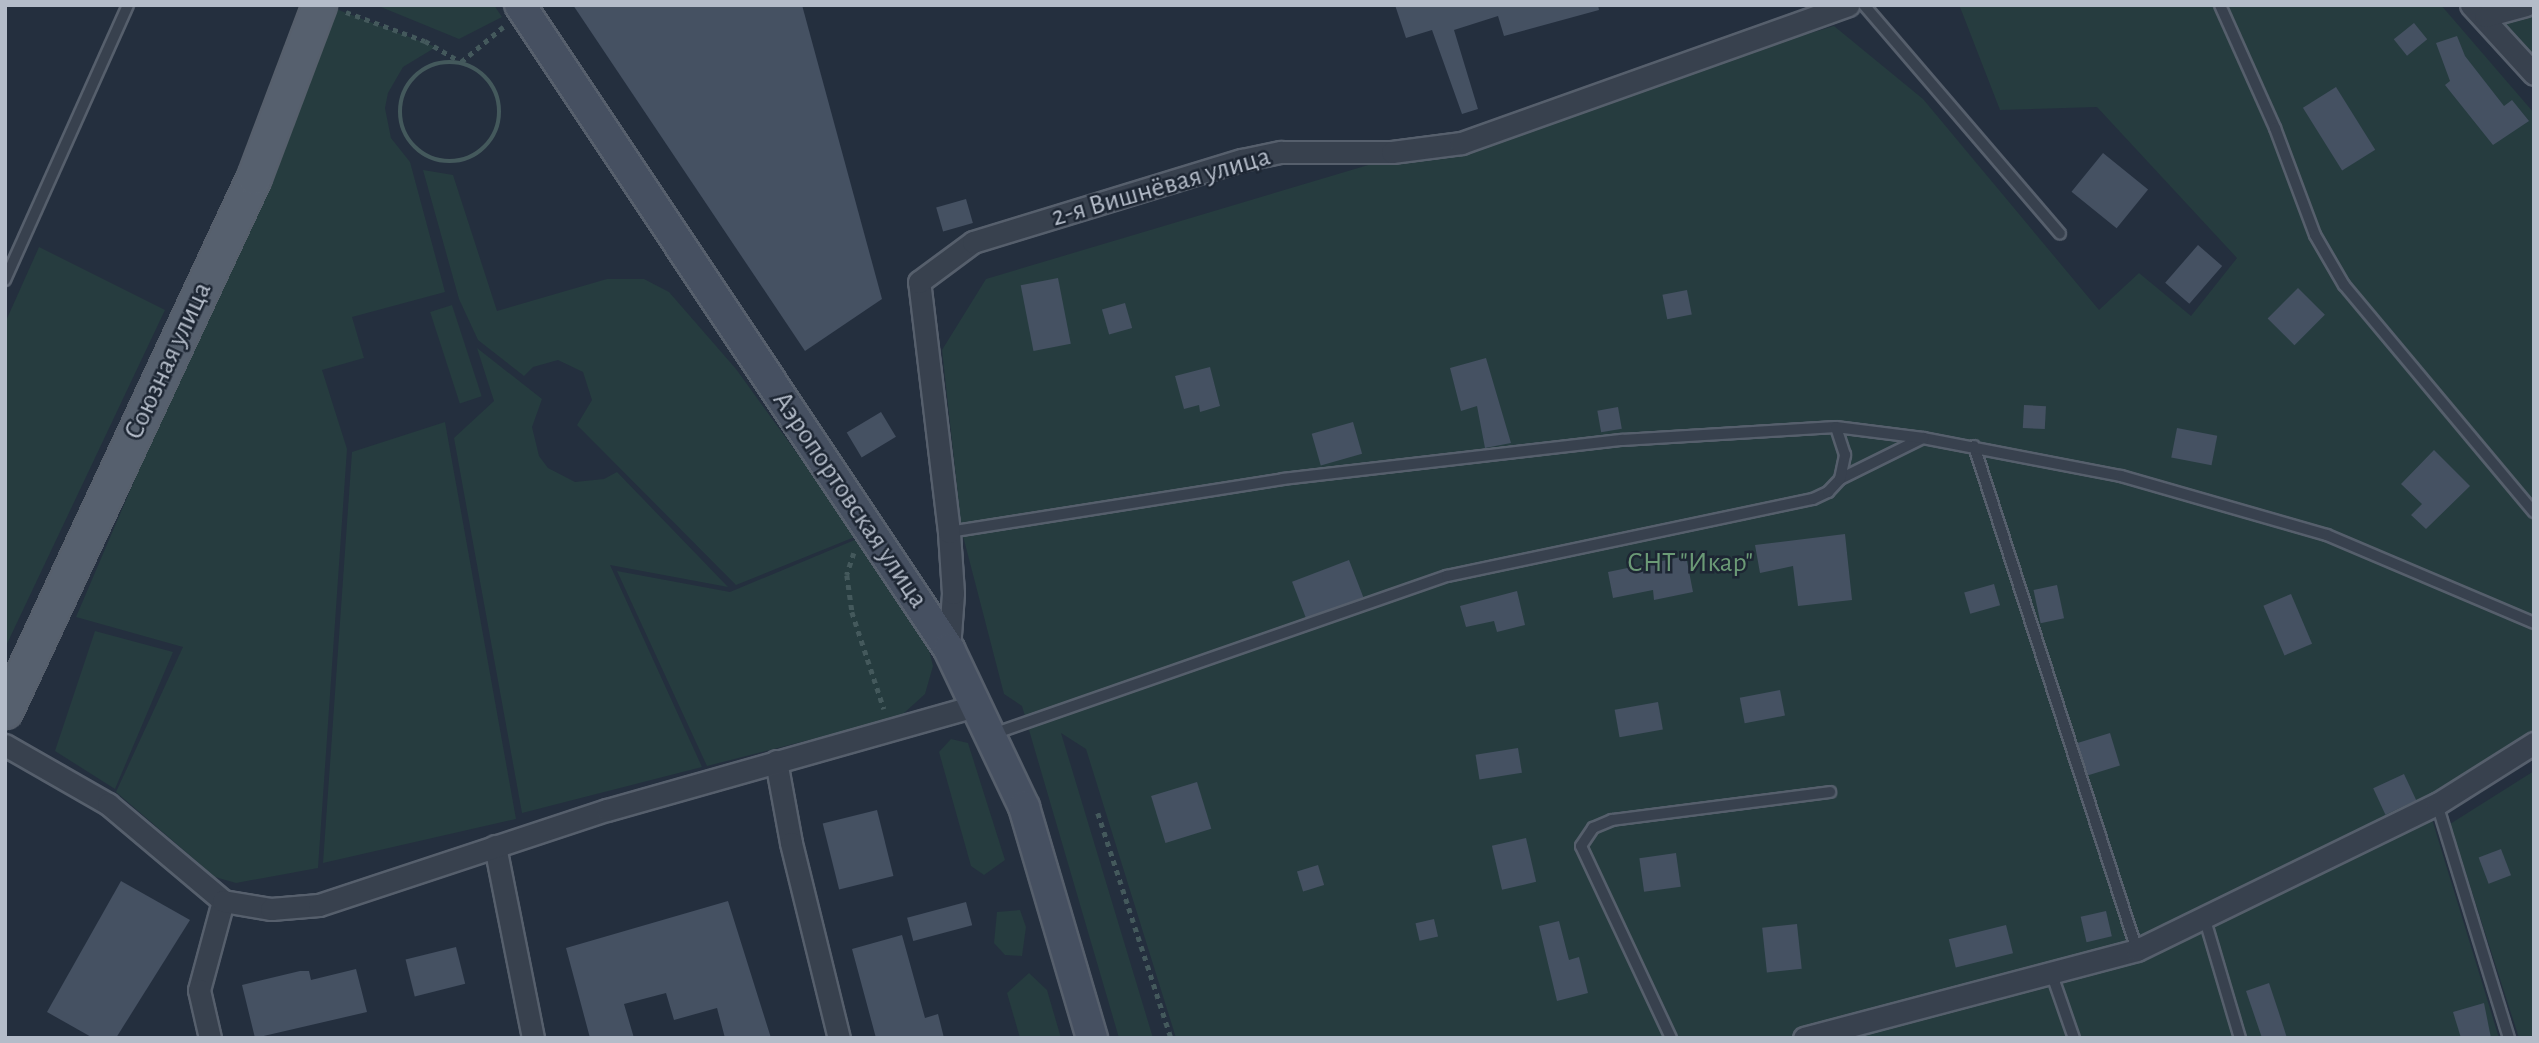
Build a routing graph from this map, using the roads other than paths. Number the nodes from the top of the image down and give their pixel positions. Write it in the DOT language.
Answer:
graph roads {
  1 [pos="128,5"];
  2 [pos="1848,5"];
  3 [pos="1864,5"];
  4 [pos="2220,5"];
  5 [pos="2526,5"];
  6 [pos="328,7"];
  7 [pos="522,8"];
  8 [pos="2478,11"];
  9 [pos="2534,74"];
  10 [pos="2060,234"];
  11 [pos="5,280"];
  12 [pos="1836,427"];
  13 [pos="1923,438"];
  14 [pos="1974,446"];
  15 [pos="1840,479"];
  16 [pos="2534,512"];
  17 [pos="948,532"];
  18 [pos="2534,622"];
  19 [pos="949,649"];
  20 [pos="977,705"];
  21 [pos="5,711"];
  22 [pos="990,735"];
  23 [pos="2534,743"];
  24 [pos="5,745"];
  25 [pos="776,761"];
  26 [pos="1830,792"];
  27 [pos="2437,804"];
  28 [pos="495,846"];
  29 [pos="223,901"];
  30 [pos="2206,920"];
  31 [pos="2137,950"];
  32 [pos="2052,975"];
  33 [pos="210,1038"];
  34 [pos="533,1038"];
  35 [pos="839,1038"];
  36 [pos="1092,1038"];
  37 [pos="1671,1038"];
  38 [pos="1804,1038"];
  39 [pos="2074,1038"];
  40 [pos="2240,1038"];
  41 [pos="2509,1038"];
  1 -- 11 [label="lane"];
  2 -- 17 [label="street, 2-я Вишнёвая улица"];
  3 -- 10 [label="lane"];
  4 -- 16 [label="lane"];
  5 -- 8 [label="street"];
  6 -- 21 [label="main road, Союзная улица"];
  7 -- 19 [label="street, Аэропортовская улица"];
  8 -- 9 [label="street"];
  12 -- 13 [label="lane"];
  12 -- 15 [label="lane"];
  12 -- 17 [label="lane"];
  13 -- 14 [label="lane"];
  13 -- 15 [label="lane"];
  14 -- 18 [label="lane"];
  14 -- 31 [label="lane"];
  15 -- 22 [label="lane"];
  17 -- 19 [label="street, 2-я Вишнёвая улица"];
  19 -- 20 [label="street, Аэропортовская улица"];
  20 -- 22 [label="street, Аэропортовская улица"];
  20 -- 25 [label="street"];
  22 -- 36 [label="street, Аэропортовская улица"];
  23 -- 27 [label="street"];
  24 -- 29 [label="street"];
  25 -- 28 [label="street"];
  25 -- 35 [label="street"];
  26 -- 37 [label="lane"];
  27 -- 30 [label="street"];
  27 -- 41 [label="lane"];
  28 -- 29 [label="street"];
  28 -- 34 [label="street"];
  29 -- 33 [label="street"];
  30 -- 31 [label="street"];
  30 -- 40 [label="lane"];
  31 -- 32 [label="street"];
  32 -- 38 [label="street"];
  32 -- 39 [label="lane"];
}
